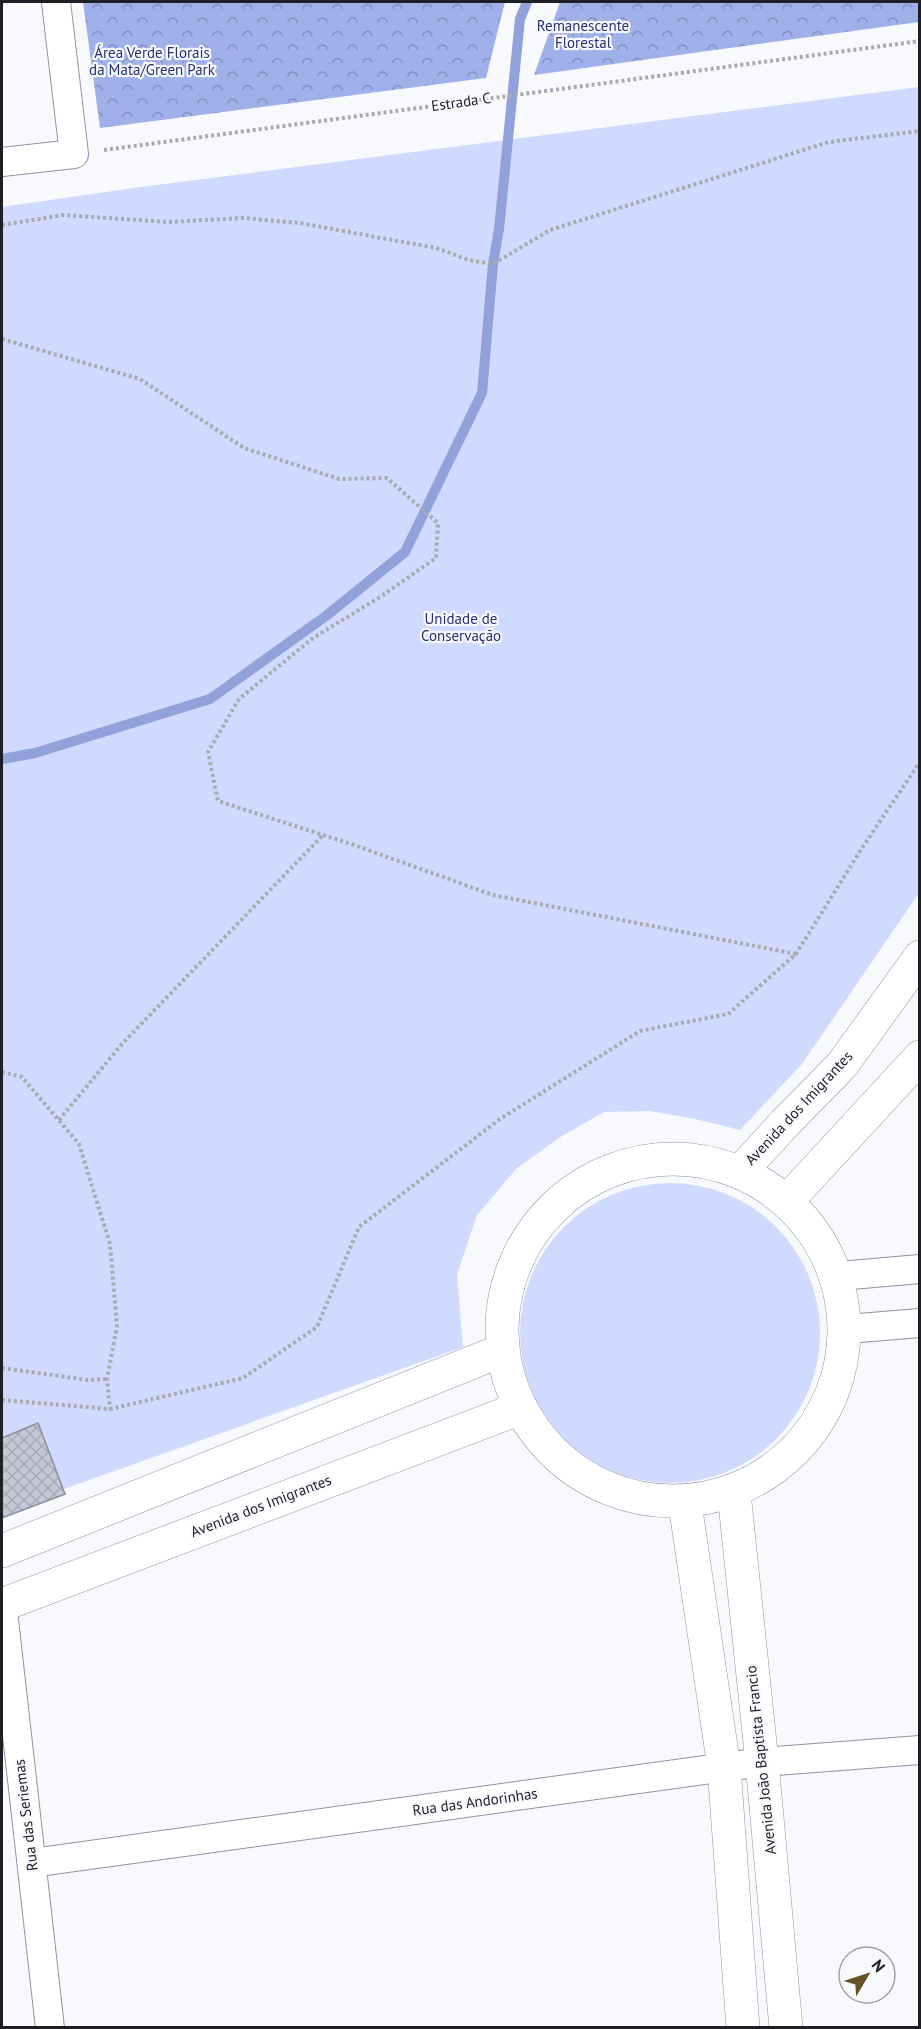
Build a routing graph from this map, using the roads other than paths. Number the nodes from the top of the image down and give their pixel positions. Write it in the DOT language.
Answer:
graph roads {
  1 [pos="56,2"];
  2 [pos="2,162"];
  3 [pos="920,957"];
  4 [pos="920,1057"];
  5 [pos="740,1172"];
  6 [pos="787,1201"];
  7 [pos="920,1269"];
  8 [pos="838,1276"];
  9 [pos="920,1323"];
  10 [pos="846,1329"];
  11 [pos="503,1350"];
  12 [pos="521,1407"];
  13 [pos="734,1493"];
  14 [pos="685,1504"];
  15 [pos="2,1551"];
  16 [pos="2,1604"];
  17 [pos="920,1750"];
  18 [pos="762,1762"];
  19 [pos="724,1767"];
  20 [pos="32,1863"];
  21 [pos="50,2028"];
  22 [pos="742,2028"];
  23 [pos="786,2028"];
  1 -- 2 [label="street"];
  3 -- 5 [label="street, Avenida dos Imigrantes"];
  4 -- 6 [label="street"];
  5 -- 6 [label="street, Avenida dos Imigrantes"];
  5 -- 11 [label="street, Avenida dos Imigrantes"];
  6 -- 8 [label="street, Avenida dos Imigrantes"];
  7 -- 8 [label="street"];
  8 -- 10 [label="street, Avenida dos Imigrantes"];
  9 -- 10 [label="street"];
  10 -- 13 [label="street, Avenida dos Imigrantes"];
  11 -- 12 [label="street, Avenida dos Imigrantes"];
  11 -- 15 [label="street"];
  12 -- 14 [label="street, Avenida dos Imigrantes"];
  12 -- 16 [label="street, Avenida dos Imigrantes"];
  13 -- 14 [label="street, Avenida dos Imigrantes"];
  13 -- 18 [label="street, Avenida João Baptista Francio"];
  14 -- 19 [label="street"];
  16 -- 20 [label="street, Rua das Seriemas"];
  17 -- 18 [label="street, Rua das Andorinhas"];
  18 -- 19 [label="street, Rua das Andorinhas"];
  18 -- 23 [label="street, Avenida João Baptista Francio"];
  19 -- 20 [label="street, Rua das Andorinhas"];
  19 -- 22 [label="street"];
  20 -- 21 [label="street, Rua das Seriemas"];
}
